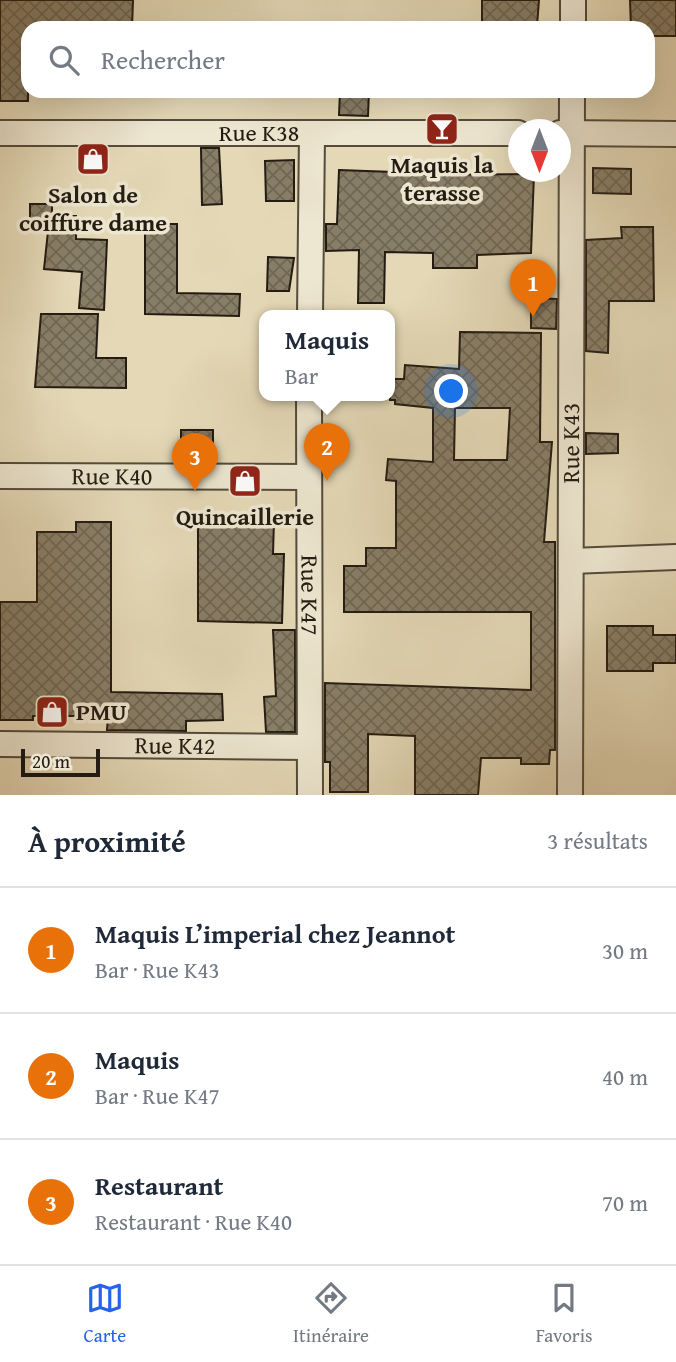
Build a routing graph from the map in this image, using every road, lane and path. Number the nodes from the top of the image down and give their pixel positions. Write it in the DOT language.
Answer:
graph roads {
  1 [pos="573,0"];
  2 [pos="573,21"];
  3 [pos="571,98"];
  4 [pos="568,119"];
  5 [pos="0,133"];
  6 [pos="508,133"];
  7 [pos="571,133"];
  8 [pos="312,134"];
  9 [pos="676,134"];
  10 [pos="567,182"];
  11 [pos="310,310"];
  12 [pos="309,401"];
  13 [pos="0,476"];
  14 [pos="309,477"];
  15 [pos="676,557"];
  16 [pos="571,561"];
  17 [pos="0,744"];
  18 [pos="308,747"];
  19 [pos="310,795"];
  20 [pos="570,795"];
  1 -- 2 [label="street"];
  3 -- 4 [label="street, Rue K43"];
  5 -- 8 [label="street, Rue K38"];
  6 -- 8 [label="street, Rue K38"];
  7 -- 9 [label="street"];
  8 -- 11 [label="street"];
  10 -- 16 [label="street, Rue K43"];
  12 -- 14 [label="street, Rue K47"];
  13 -- 14 [label="street, Rue K40"];
  14 -- 18 [label="street, Rue K47"];
  15 -- 16 [label="street"];
  16 -- 20 [label="street, Rue K43"];
  17 -- 18 [label="street, Rue K42"];
  18 -- 19 [label="street, Rue K47"];
}
